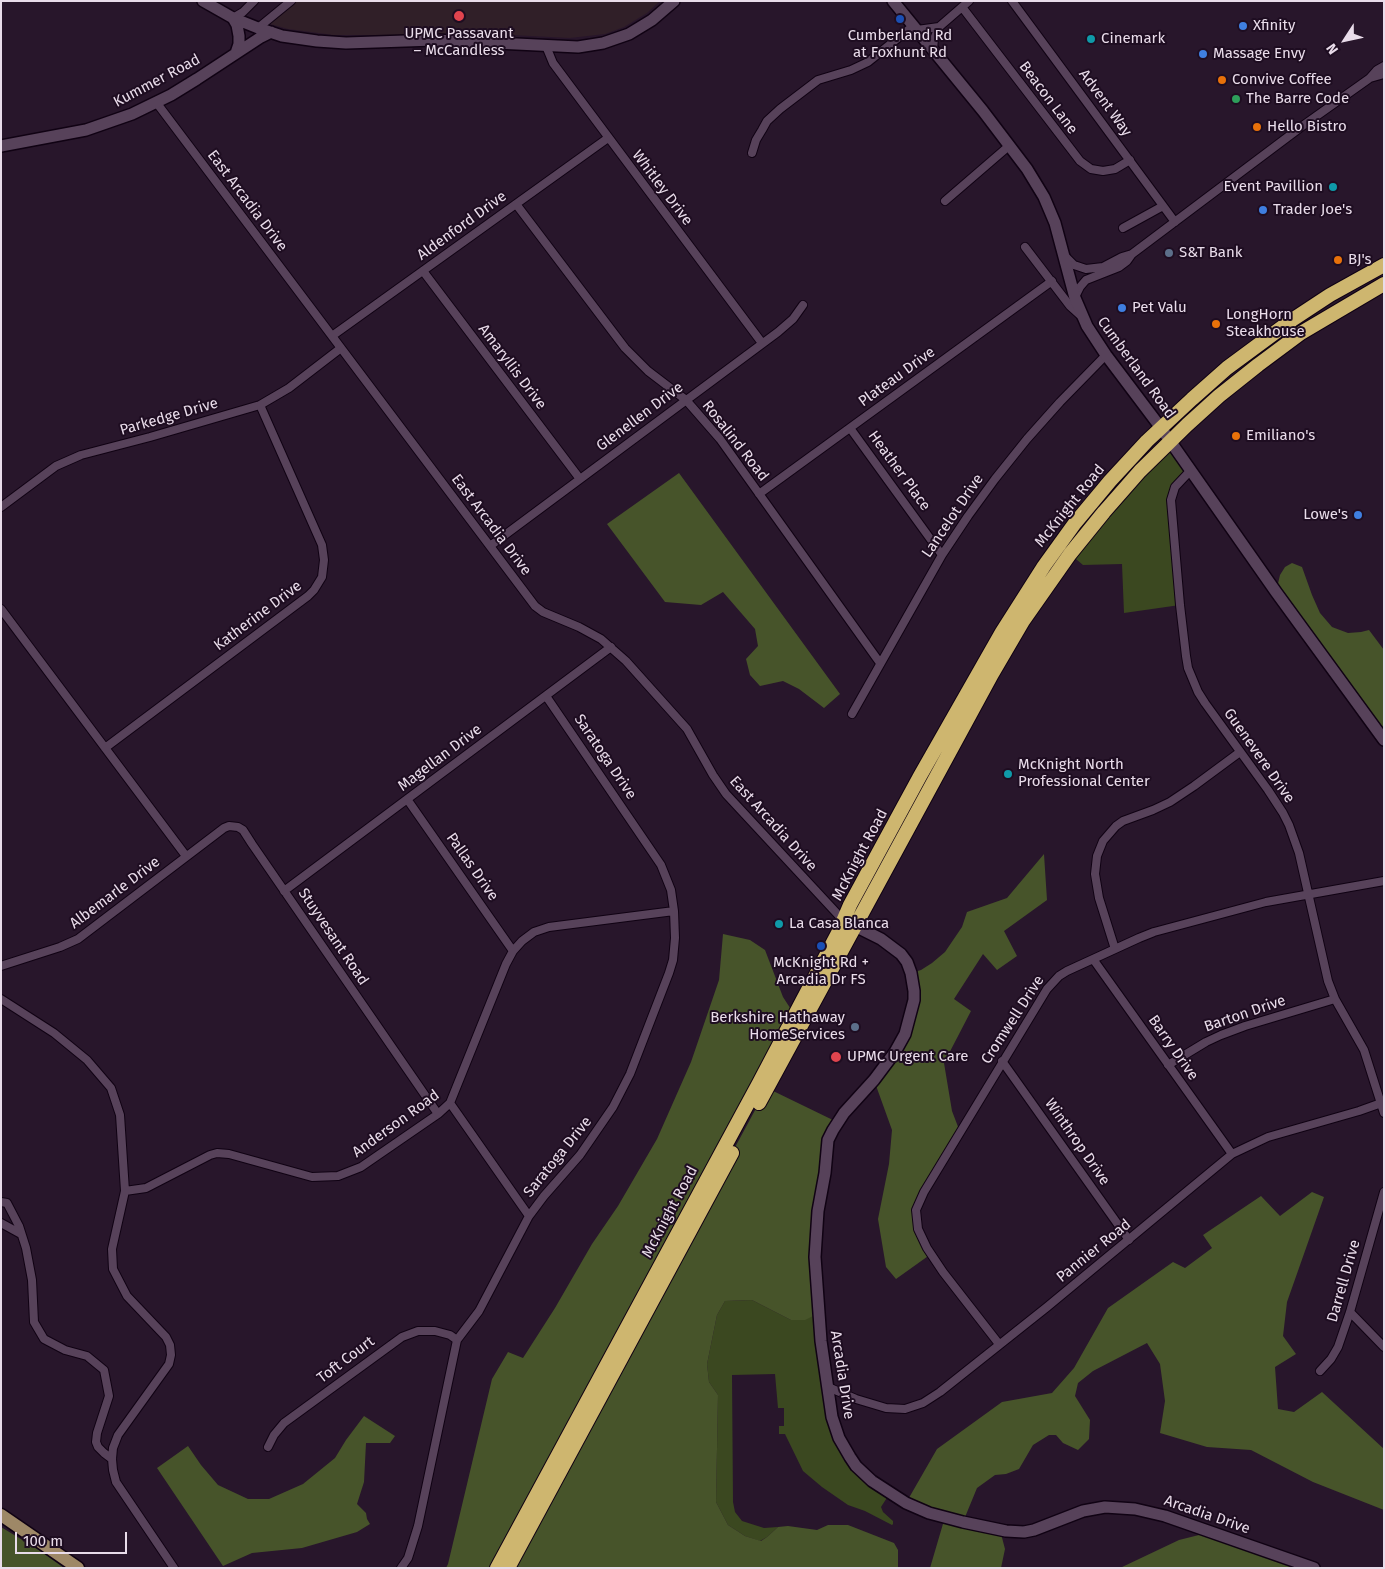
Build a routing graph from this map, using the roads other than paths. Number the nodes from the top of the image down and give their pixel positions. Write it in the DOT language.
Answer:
graph roads {
  1 [pos="204,1"];
  2 [pos="254,1"];
  3 [pos="291,1"];
  4 [pos="674,1"];
  5 [pos="893,1"];
  6 [pos="969,1"];
  7 [pos="1012,1"];
  8 [pos="962,7"];
  9 [pos="233,18"];
  10 [pos="939,27"];
  11 [pos="258,28"];
  12 [pos="915,28"];
  13 [pos="271,32"];
  14 [pos="546,46"];
  15 [pos="934,50"];
  16 [pos="236,53"];
  17 [pos="1384,66"];
  18 [pos="1384,74"];
  19 [pos="1370,78"];
  20 [pos="156,102"];
  21 [pos="608,138"];
  22 [pos="1010,145"];
  23 [pos="1,146"];
  24 [pos="752,153"];
  25 [pos="1130,160"];
  26 [pos="945,201"];
  27 [pos="516,204"];
  28 [pos="1163,206"];
  29 [pos="1175,222"];
  30 [pos="1123,228"];
  31 [pos="1025,247"];
  32 [pos="1132,254"];
  33 [pos="1065,256"];
  34 [pos="1384,265"];
  35 [pos="423,271"];
  36 [pos="1052,282"];
  37 [pos="1384,284"];
  38 [pos="1075,298"];
  39 [pos="803,305"];
  40 [pos="1083,317"];
  41 [pos="332,336"];
  42 [pos="762,343"];
  43 [pos="341,348"];
  44 [pos="1106,355"];
  45 [pos="686,400"];
  46 [pos="260,405"];
  47 [pos="850,428"];
  48 [pos="1161,428"];
  49 [pos="1170,441"];
  50 [pos="1191,470"];
  51 [pos="580,479"];
  52 [pos="760,494"];
  53 [pos="1,507"];
  54 [pos="490,546"];
  55 [pos="942,555"];
  56 [pos="1,610"];
  57 [pos="611,647"];
  58 [pos="880,662"];
  59 [pos="546,696"];
  60 [pos="852,714"];
  61 [pos="1384,740"];
  62 [pos="105,748"];
  63 [pos="1240,752"];
  64 [pos="407,799"];
  65 [pos="186,856"];
  66 [pos="1384,881"];
  67 [pos="284,890"];
  68 [pos="1308,894"];
  69 [pos="674,911"];
  70 [pos="851,926"];
  71 [pos="1115,949"];
  72 [pos="513,951"];
  73 [pos="1093,959"];
  74 [pos="1,966"];
  75 [pos="1,999"];
  76 [pos="1335,999"];
  77 [pos="1002,1060"];
  78 [pos="1168,1065"];
  79 [pos="1382,1102"];
  80 [pos="450,1103"];
  81 [pos="1384,1113"];
  82 [pos="438,1114"];
  83 [pos="1232,1154"];
  84 [pos="125,1191"];
  85 [pos="1384,1192"];
  86 [pos="1,1202"];
  87 [pos="530,1216"];
  88 [pos="1,1223"];
  89 [pos="21,1234"];
  90 [pos="1129,1240"];
  91 [pos="1350,1312"];
  92 [pos="457,1340"];
  93 [pos="999,1344"];
  94 [pos="1384,1348"];
  95 [pos="1320,1371"];
  96 [pos="828,1387"];
  97 [pos="268,1447"];
  98 [pos="112,1459"];
  99 [pos="1,1515"];
  100 [pos="78,1568"];
  101 [pos="174,1568"];
  102 [pos="401,1568"];
  103 [pos="497,1568"];
  104 [pos="508,1568"];
  105 [pos="1314,1568"];
  1 -- 9 [label="street"];
  2 -- 9 [label="street"];
  3 -- 11 [label="street"];
  4 -- 14 [label="street"];
  5 -- 12 [label="street, Cumberland Road"];
  6 -- 8 [label="street"];
  7 -- 25 [label="street, Advent Way"];
  8 -- 10 [label="street"];
  8 -- 25 [label="street, Beacon Lane"];
  9 -- 11 [label="street"];
  9 -- 16 [label="street"];
  10 -- 12 [label="street"];
  10 -- 15 [label="street"];
  11 -- 13 [label="street"];
  12 -- 15 [label="street, Cumberland Road"];
  12 -- 24 [label="street"];
  13 -- 14 [label="street"];
  13 -- 16 [label="street, Kummer Road"];
  14 -- 21 [label="street, Whitley Drive"];
  15 -- 22 [label="street, Cumberland Road"];
  16 -- 20 [label="street, Kummer Road"];
  17 -- 19 [label="street"];
  18 -- 19 [label="street"];
  19 -- 29 [label="street"];
  20 -- 23 [label="street, Kummer Road"];
  20 -- 41 [label="street, East Arcadia Drive"];
  21 -- 27 [label="street, Aldenford Drive"];
  21 -- 42 [label="street, Whitley Drive"];
  22 -- 26 [label="street"];
  22 -- 33 [label="street, Cumberland Road"];
  25 -- 28 [label="street, Advent Way"];
  27 -- 35 [label="street, Aldenford Drive"];
  27 -- 45 [label="street, Rosalind Road"];
  28 -- 29 [label="street, Advent Way"];
  28 -- 30 [label="street"];
  29 -- 32 [label="street"];
  31 -- 36 [label="street"];
  32 -- 33 [label="street"];
  32 -- 38 [label="street"];
  33 -- 38 [label="street, Cumberland Road"];
  34 -- 48 [label="highway, McKnight Road"];
  35 -- 41 [label="street, Aldenford Drive"];
  35 -- 51 [label="street, Amaryllis Drive"];
  36 -- 40 [label="street"];
  36 -- 47 [label="street, Plateau Drive"];
  37 -- 49 [label="highway, McKnight Road"];
  38 -- 40 [label="street, Cumberland Road"];
  39 -- 42 [label="street, Glenellen Drive"];
  40 -- 44 [label="street, Cumberland Road"];
  41 -- 43 [label="street, East Arcadia Drive"];
  42 -- 45 [label="street, Glenellen Drive"];
  43 -- 46 [label="street, Parkedge Drive"];
  43 -- 54 [label="street, East Arcadia Drive"];
  44 -- 48 [label="street, Cumberland Road"];
  44 -- 55 [label="street, Lancelot Drive"];
  45 -- 51 [label="street, Glenellen Drive"];
  45 -- 52 [label="street, Rosalind Road"];
  46 -- 53 [label="street, Parkedge Drive"];
  46 -- 62 [label="street, Katherine Drive"];
  47 -- 52 [label="street, Plateau Drive"];
  47 -- 55 [label="street, Heather Place"];
  48 -- 49 [label="street, Cumberland Road"];
  48 -- 70 [label="highway, McKnight Road"];
  49 -- 50 [label="street, Cumberland Road"];
  49 -- 70 [label="highway, McKnight Road"];
  50 -- 61 [label="street, Cumberland Road"];
  50 -- 63 [label="street, Guenevere Drive"];
  51 -- 54 [label="street, Glenellen Drive"];
  52 -- 58 [label="street, Rosalind Road"];
  54 -- 57 [label="street, East Arcadia Drive"];
  55 -- 58 [label="street, Lancelot Drive"];
  56 -- 62 [label="street"];
  57 -- 59 [label="street, Magellan Drive"];
  57 -- 70 [label="street, East Arcadia Drive"];
  58 -- 60 [label="street, Lancelot Drive"];
  59 -- 64 [label="street, Magellan Drive"];
  59 -- 69 [label="street, Saratoga Drive"];
  62 -- 65 [label="street"];
  63 -- 68 [label="street, Guenevere Drive"];
  63 -- 71 [label="street"];
  64 -- 67 [label="street, Magellan Drive"];
  64 -- 72 [label="street, Pallas Drive"];
  65 -- 67 [label="street, Stuyvesant Road"];
  65 -- 74 [label="street, Albemarle Drive"];
  66 -- 68 [label="street, Cromwell Drive"];
  67 -- 82 [label="street, Stuyvesant Road"];
  68 -- 71 [label="street, Cromwell Drive"];
  68 -- 76 [label="street, Guenevere Drive"];
  69 -- 72 [label="street, Anderson Road"];
  69 -- 87 [label="street, Saratoga Drive"];
  70 -- 96 [label="street, Arcadia Drive"];
  70 -- 103 [label="highway, McKnight Road"];
  70 -- 104 [label="highway, McKnight Road"];
  71 -- 73 [label="street, Cromwell Drive"];
  72 -- 80 [label="street, Anderson Road"];
  73 -- 77 [label="street, Cromwell Drive"];
  73 -- 78 [label="street, Barry Drive"];
  75 -- 84 [label="street"];
  76 -- 78 [label="street, Barton Drive"];
  76 -- 79 [label="street, Guenevere Drive"];
  77 -- 90 [label="street, Winthrop Drive"];
  77 -- 93 [label="street, Cromwell Drive"];
  78 -- 83 [label="street, Barry Drive"];
  79 -- 81 [label="street, Guenevere Drive"];
  79 -- 83 [label="street, Pannier Road"];
  80 -- 82 [label="street, Anderson Road"];
  80 -- 87 [label="street"];
  82 -- 84 [label="street, Anderson Road"];
  83 -- 90 [label="street, Pannier Road"];
  84 -- 98 [label="street"];
  85 -- 91 [label="street, Darrell Drive"];
  86 -- 89 [label="street"];
  87 -- 92 [label="street, Saratoga Drive"];
  88 -- 89 [label="street"];
  89 -- 98 [label="street"];
  90 -- 93 [label="street, Pannier Road"];
  91 -- 94 [label="street"];
  91 -- 95 [label="street, Darrell Drive"];
  92 -- 97 [label="street, Toft Court"];
  92 -- 102 [label="street, Saratoga Drive"];
  93 -- 96 [label="street, Pannier Road"];
  96 -- 105 [label="street, Arcadia Drive"];
  98 -- 101 [label="street"];
  99 -- 100 [label="main road"];
}
